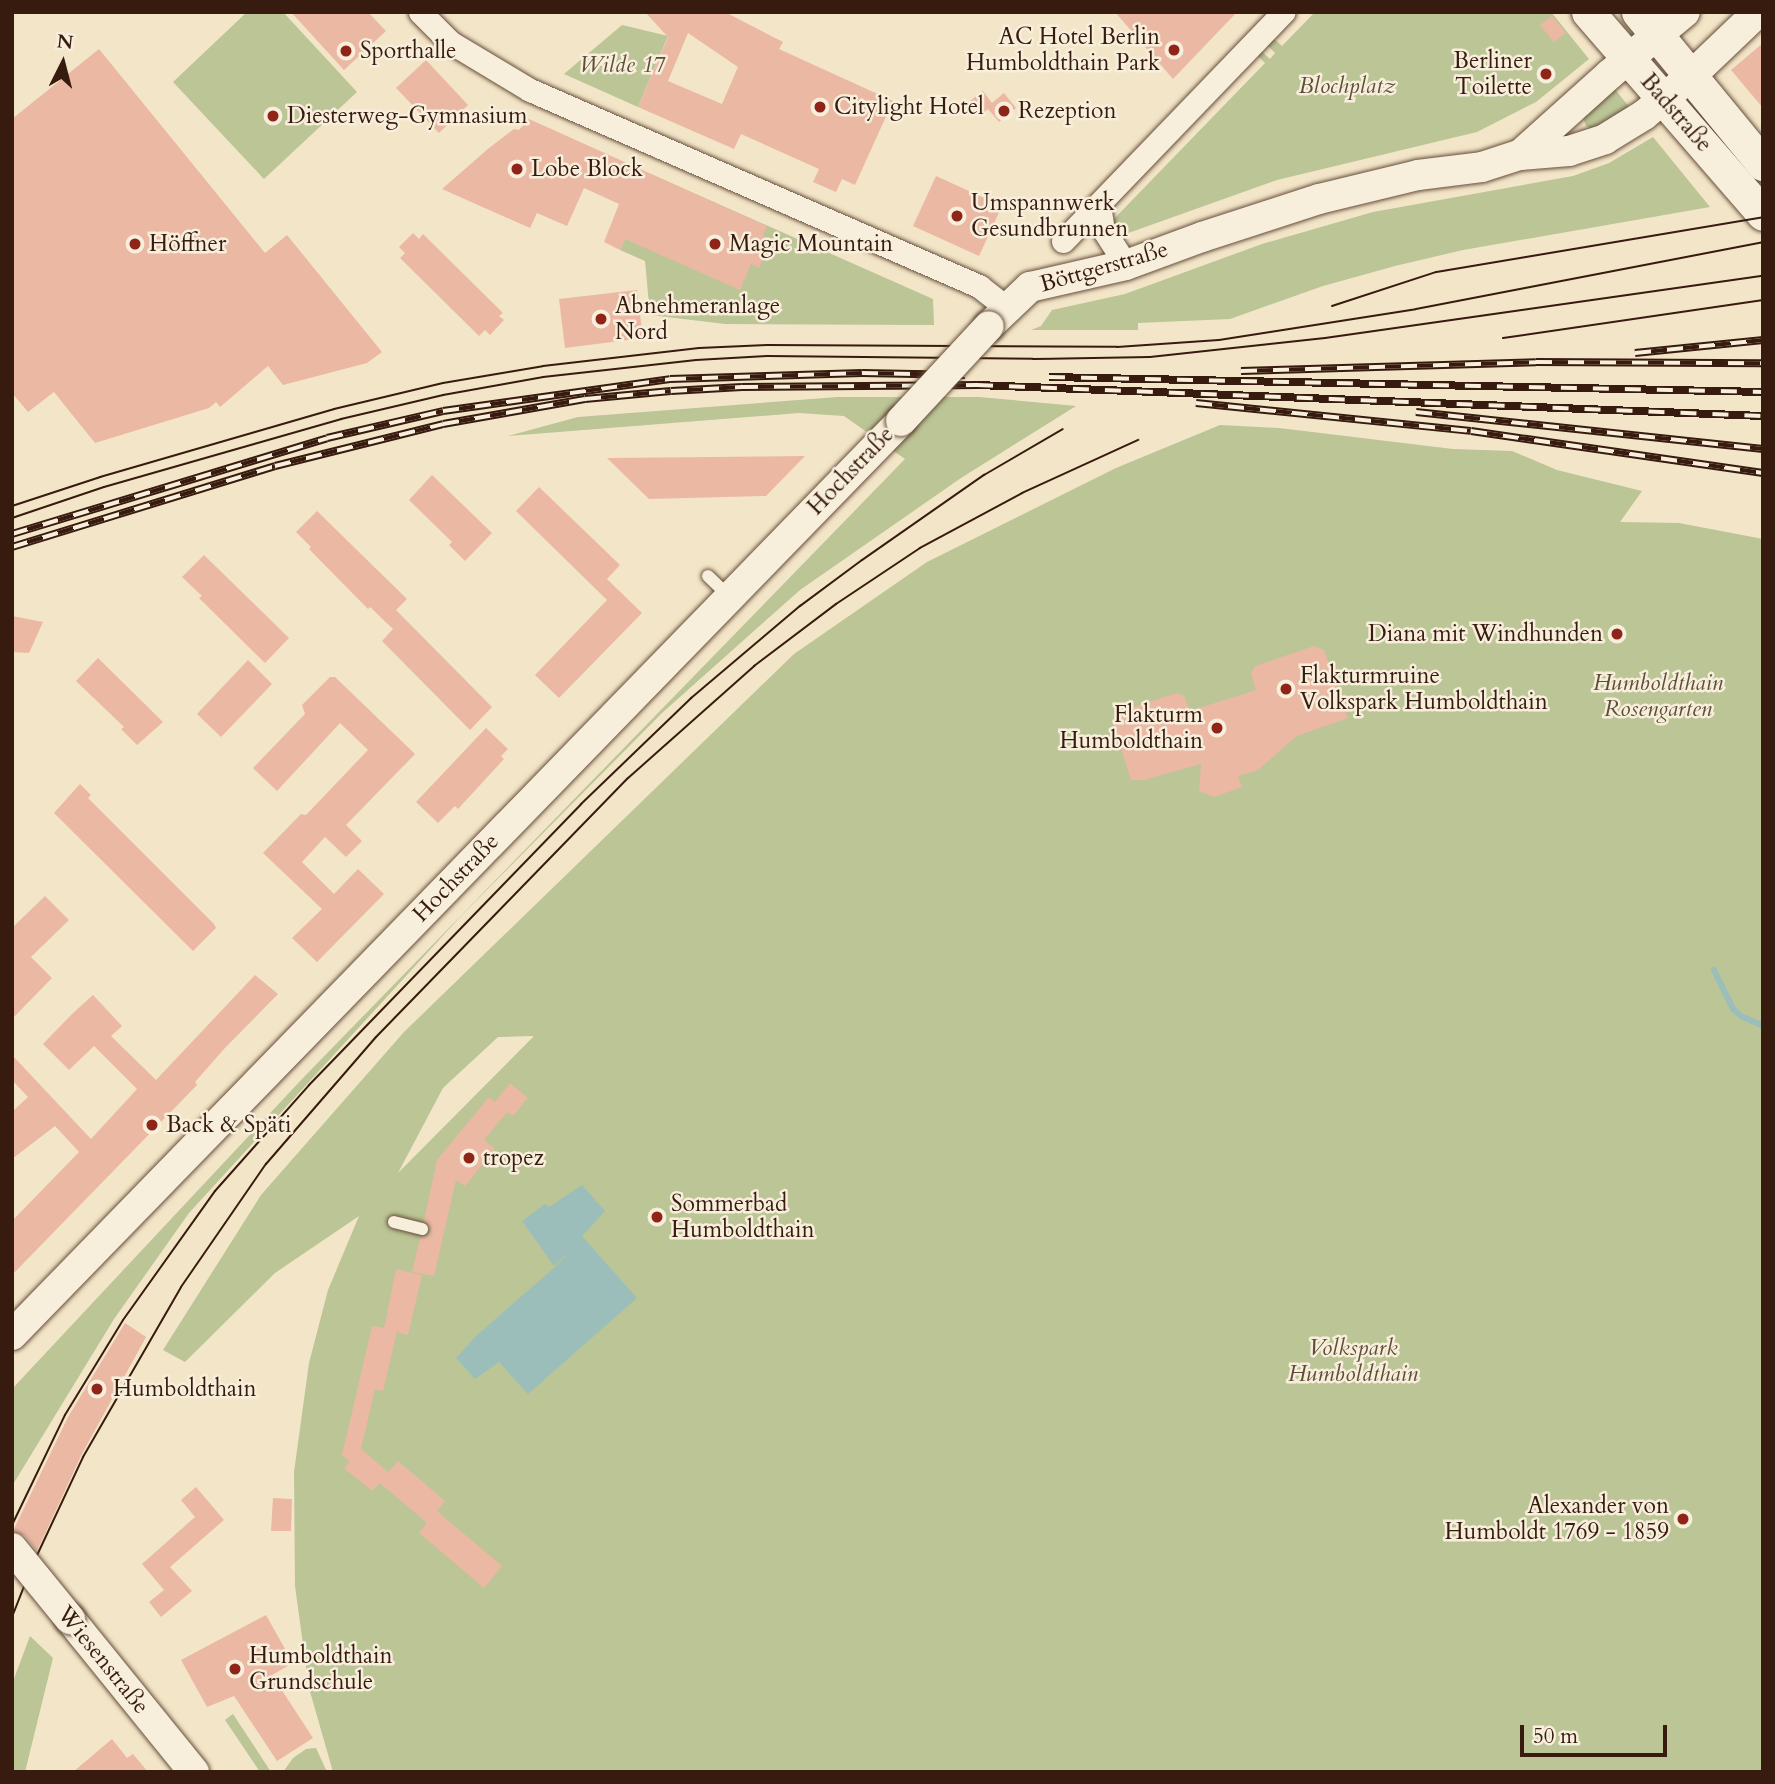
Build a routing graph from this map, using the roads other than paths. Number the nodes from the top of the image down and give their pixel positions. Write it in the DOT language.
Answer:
graph roads {
  1 [pos="420,12"];
  2 [pos="1283,12"];
  3 [pos="1588,12"];
  4 [pos="1685,12"];
  5 [pos="1758,12"];
  6 [pos="1648,23"];
  7 [pos="1629,58"];
  8 [pos="1692,75"];
  9 [pos="1663,98"];
  10 [pos="1520,155"];
  11 [pos="1763,164"];
  12 [pos="1099,205"];
  13 [pos="1759,209"];
  14 [pos="1063,241"];
  15 [pos="1126,265"];
  16 [pos="998,317"];
  17 [pos="901,421"];
  18 [pos="708,576"];
  19 [pos="730,597"];
  20 [pos="394,1222"];
  21 [pos="422,1229"];
  22 [pos="12,1335"];
  23 [pos="12,1548"];
  24 [pos="194,1772"];
  1 -- 16 [label="street"];
  2 -- 12 [label="street"];
  3 -- 7 [label="main road, Badstraße"];
  4 -- 6 [label="street, Böttgerstraße"];
  5 -- 8 [label="street, Böttgerstraße"];
  6 -- 7 [label="street, Böttgerstraße"];
  6 -- 8 [label="main road, Badstraße"];
  7 -- 9 [label="main road, Badstraße"];
  7 -- 10 [label="street, Böttgerstraße"];
  8 -- 9 [label="street, Böttgerstraße"];
  8 -- 11 [label="main road, Badstraße"];
  9 -- 10 [label="street, Böttgerstraße"];
  9 -- 13 [label="main road, Badstraße"];
  10 -- 15 [label="street, Böttgerstraße"];
  12 -- 14 [label="street"];
  12 -- 15 [label="street"];
  15 -- 16 [label="street, Böttgerstraße"];
  16 -- 17 [label="street, Böttgerstraße, bridge"];
  17 -- 19 [label="street, Hochstraße"];
  18 -- 19 [label="lane"];
  19 -- 22 [label="street, Hochstraße"];
  20 -- 21 [label="lane"];
  23 -- 24 [label="street, Wiesenstraße, bridge"];
}
